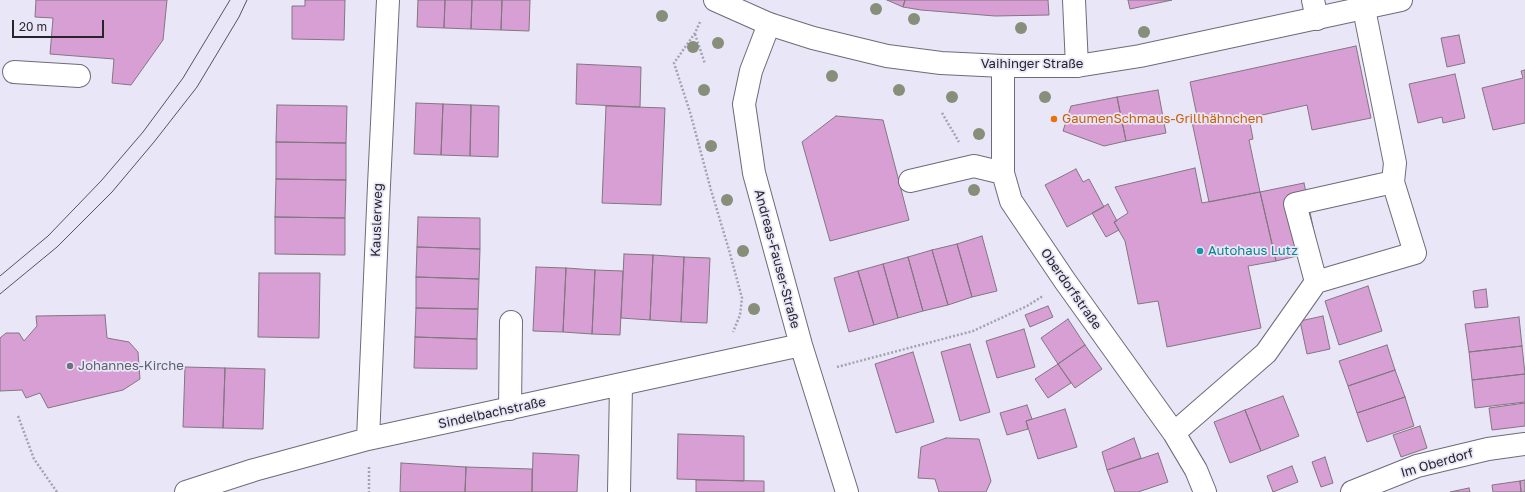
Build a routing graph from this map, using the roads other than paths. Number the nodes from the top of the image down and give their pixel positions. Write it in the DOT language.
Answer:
graph roads {
  1 [pos="388,0"];
  2 [pos="715,0"];
  3 [pos="1074,0"];
  4 [pos="1401,0"];
  5 [pos="1315,9"];
  6 [pos="1364,9"];
  7 [pos="770,24"];
  8 [pos="1003,66"];
  9 [pos="1076,66"];
  10 [pos="14,72"];
  11 [pos="79,76"];
  12 [pos="1003,173"];
  13 [pos="910,181"];
  14 [pos="1393,182"];
  15 [pos="1316,282"];
  16 [pos="511,322"];
  17 [pos="801,345"];
  18 [pos="621,385"];
  19 [pos="510,409"];
  20 [pos="1174,433"];
  21 [pos="368,440"];
  22 [pos="1525,444"];
  23 [pos="186,492"];
  24 [pos="619,492"];
  25 [pos="847,492"];
  26 [pos="1205,492"];
  27 [pos="1352,492"];
  1 -- 21 [label="street, Kauslerweg"];
  2 -- 7 [label="street, Vaihinger Straße"];
  3 -- 9 [label="street"];
  4 -- 6 [label="street, Vaihinger Straße"];
  5 -- 6 [label="street, Vaihinger Straße"];
  5 -- 9 [label="street, Vaihinger Straße"];
  6 -- 14 [label="street"];
  7 -- 8 [label="street, Vaihinger Straße"];
  7 -- 17 [label="street, Andreas-Fauser-Straße"];
  8 -- 9 [label="street, Vaihinger Straße"];
  8 -- 12 [label="street, Oberdorfstraße"];
  10 -- 11 [label="street"];
  12 -- 13 [label="street"];
  12 -- 20 [label="street, Oberdorfstraße"];
  14 -- 15 [label="street"];
  14 -- 15 [label="street"];
  15 -- 20 [label="street"];
  16 -- 19 [label="street"];
  17 -- 18 [label="street, Sindelbachstraße"];
  17 -- 25 [label="street, Andreas-Fauser-Straße"];
  18 -- 19 [label="street, Sindelbachstraße"];
  18 -- 24 [label="street"];
  19 -- 21 [label="street, Sindelbachstraße"];
  20 -- 26 [label="street, Oberdorfstraße"];
  21 -- 23 [label="street, Sindelbachstraße"];
  22 -- 27 [label="street, Im Oberdorf"];
}
